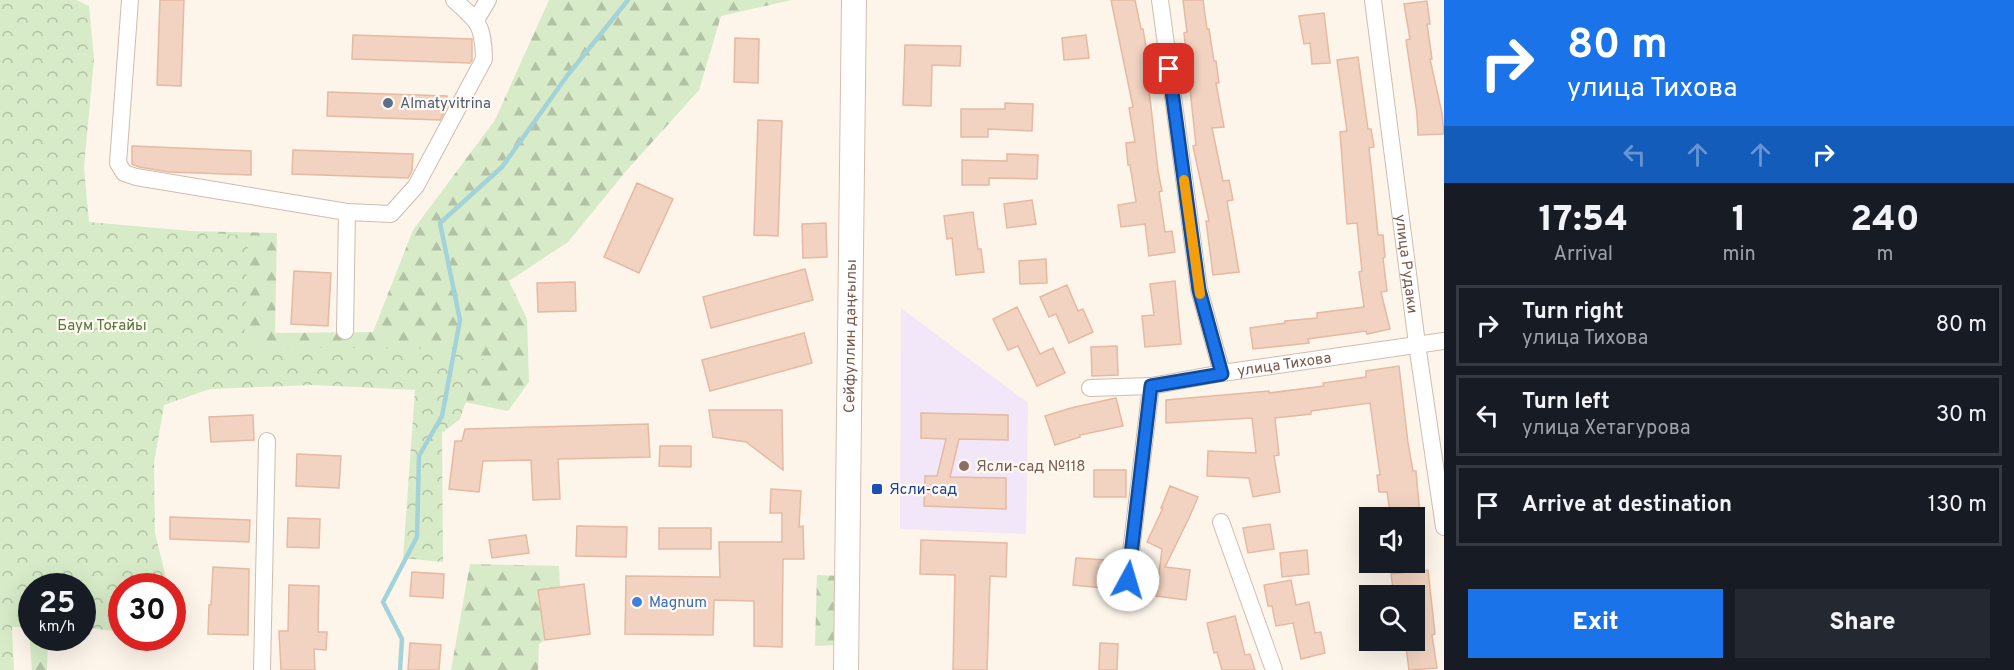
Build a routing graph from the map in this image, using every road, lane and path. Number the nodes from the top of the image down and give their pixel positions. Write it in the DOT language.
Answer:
graph roads {
  1 [pos="130,0"];
  2 [pos="454,0"];
  3 [pos="488,0"];
  4 [pos="854,0"];
  5 [pos="1160,0"];
  6 [pos="1373,0"];
  7 [pos="476,20"];
  8 [pos="347,212"];
  9 [pos="345,331"];
  10 [pos="1444,341"];
  11 [pos="1417,344"];
  12 [pos="1222,374"];
  13 [pos="1151,386"];
  14 [pos="1090,388"];
  15 [pos="267,441"];
  16 [pos="1221,522"];
  17 [pos="1444,527"];
  18 [pos="1125,602"];
  19 [pos="262,670"];
  20 [pos="846,670"];
  21 [pos="1274,670"];
  1 -- 8 [label="street"];
  2 -- 7 [label="street"];
  3 -- 7 [label="street"];
  4 -- 20 [label="main road, Сейфуллин даңғылы"];
  5 -- 12 [label="street"];
  6 -- 11 [label="street, улица Рудаки"];
  7 -- 8 [label="street"];
  8 -- 9 [label="street"];
  10 -- 11 [label="street, улица Тихова"];
  11 -- 12 [label="street, улица Тихова"];
  11 -- 17 [label="street, улица Рудаки"];
  12 -- 13 [label="street, улица Тихова"];
  13 -- 14 [label="street, улица Тихова"];
  13 -- 18 [label="street"];
  15 -- 19 [label="street"];
  16 -- 21 [label="street"];
}
